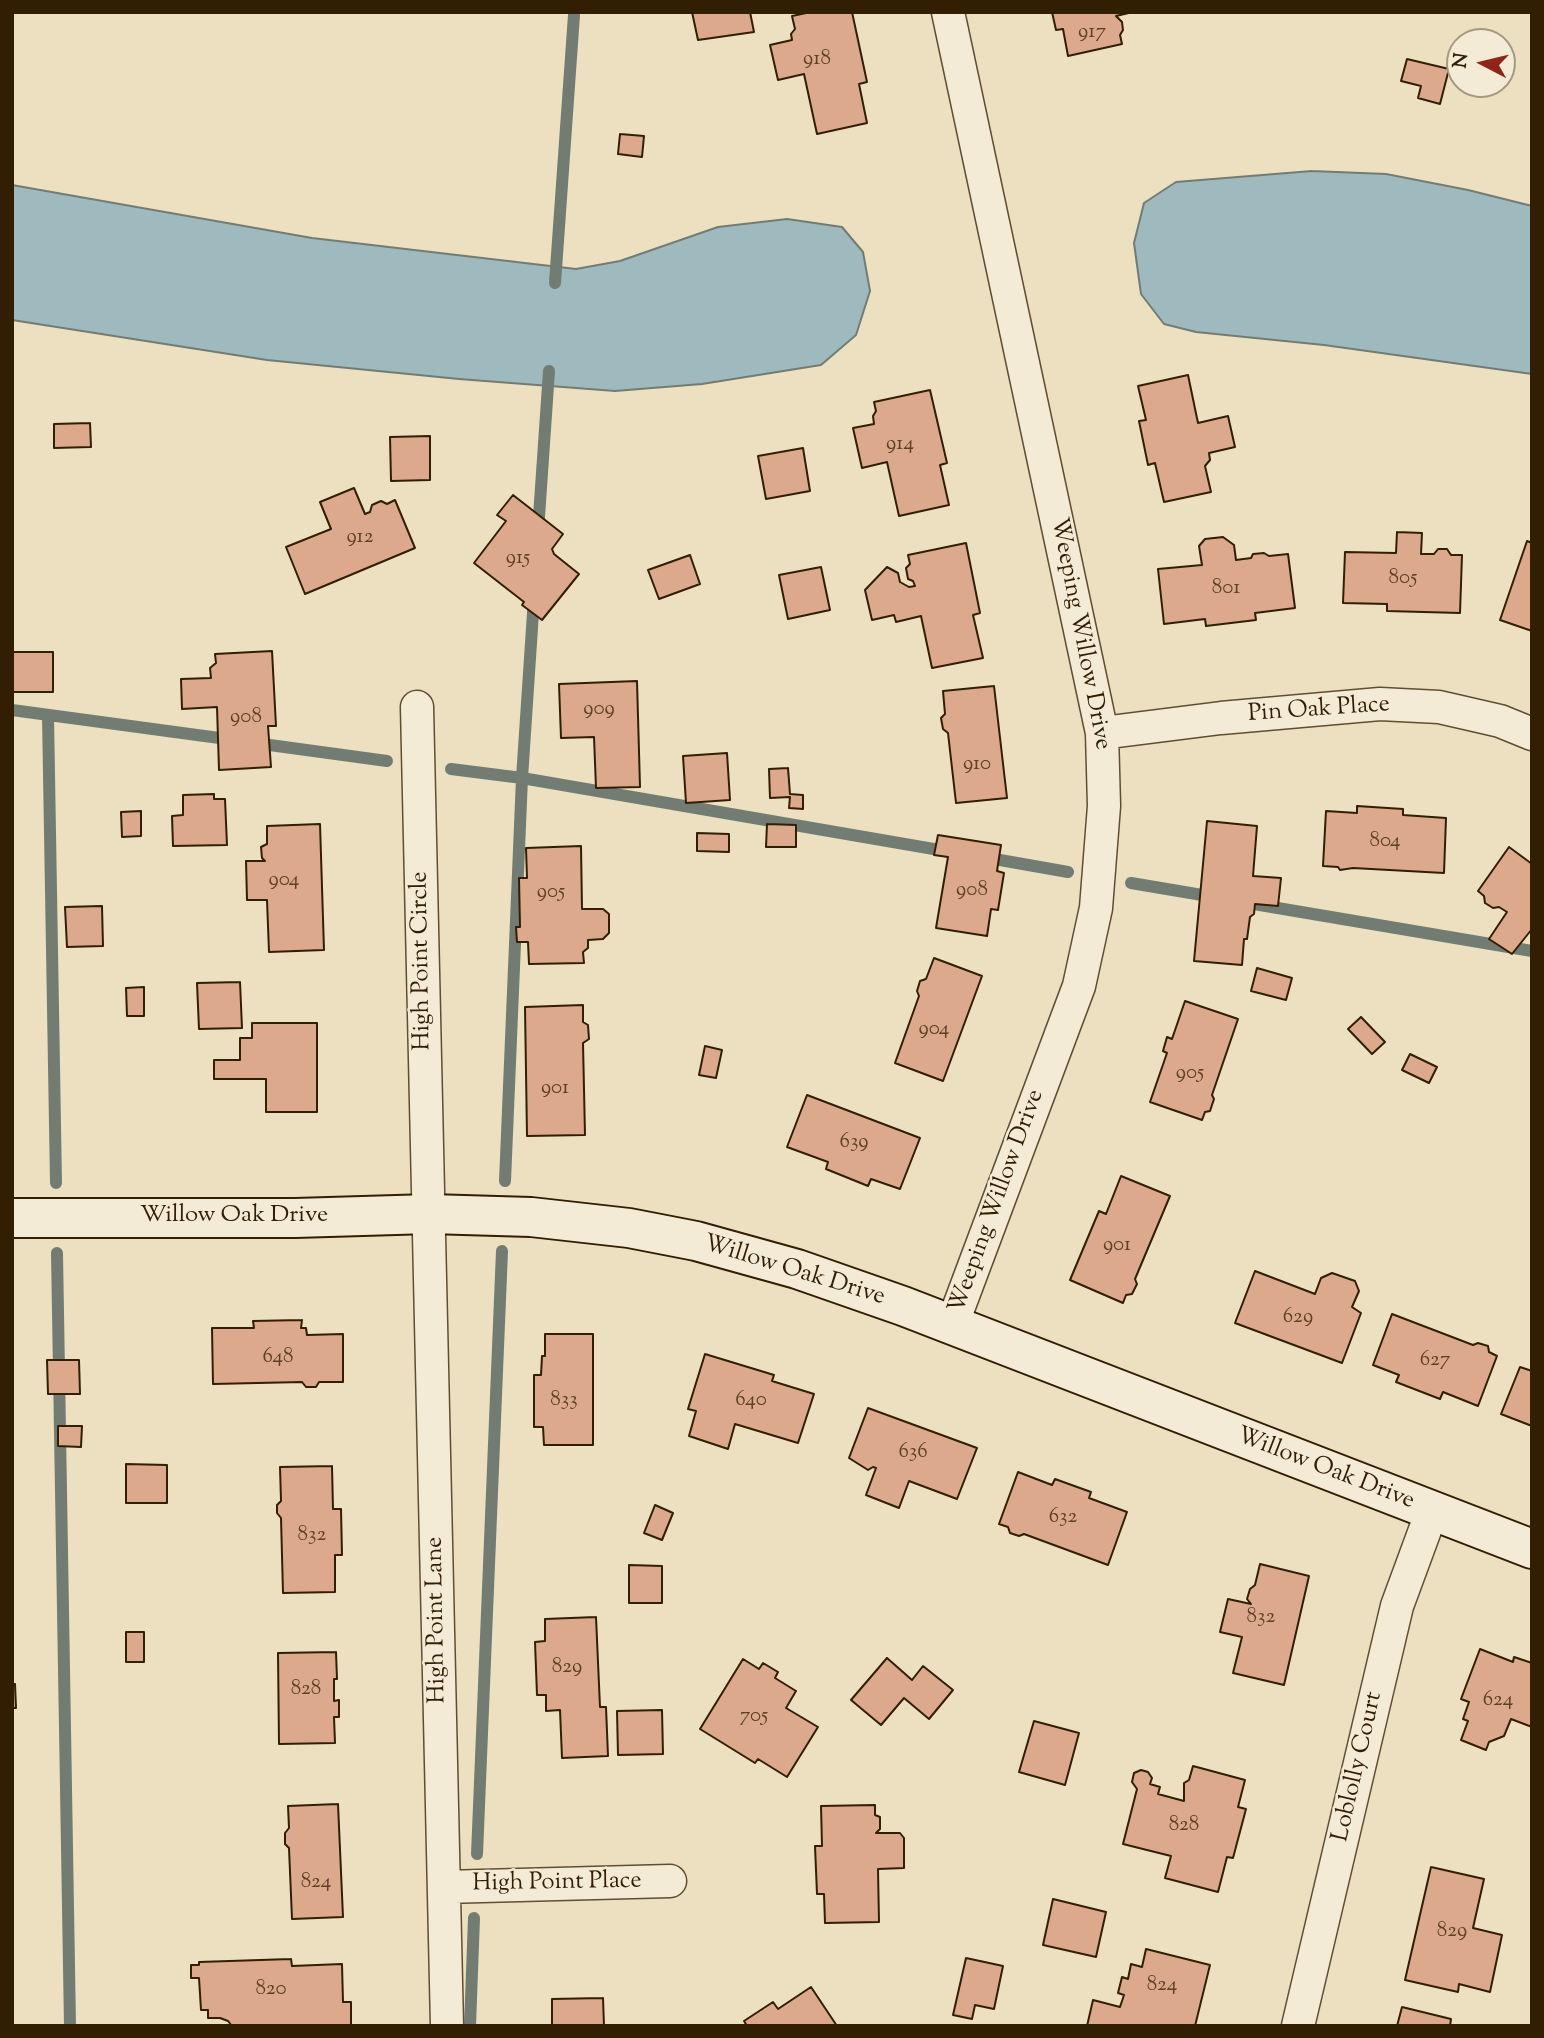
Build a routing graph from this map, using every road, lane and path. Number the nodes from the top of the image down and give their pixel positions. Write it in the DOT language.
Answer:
graph roads {
  1 [pos="948,12"];
  2 [pos="417,707"];
  3 [pos="1102,733"];
  4 [pos="1532,734"];
  5 [pos="430,1214"];
  6 [pos="12,1218"];
  7 [pos="952,1325"];
  8 [pos="1432,1511"];
  9 [pos="1532,1549"];
  10 [pos="670,1881"];
  11 [pos="444,1887"];
  12 [pos="447,2026"];
  13 [pos="1298,2026"];
  1 -- 3 [label="street, Weeping Willow Drive"];
  2 -- 5 [label="street, High Point Circle"];
  3 -- 4 [label="street, Pin Oak Place"];
  3 -- 7 [label="street, Weeping Willow Drive"];
  5 -- 6 [label="street, Willow Oak Drive"];
  5 -- 7 [label="street, Willow Oak Drive"];
  5 -- 11 [label="street, High Point Lane"];
  7 -- 8 [label="street, Willow Oak Drive"];
  8 -- 9 [label="street, Willow Oak Drive"];
  8 -- 13 [label="street, Loblolly Court"];
  10 -- 11 [label="street, High Point Place"];
  11 -- 12 [label="street, High Point Lane"];
}
